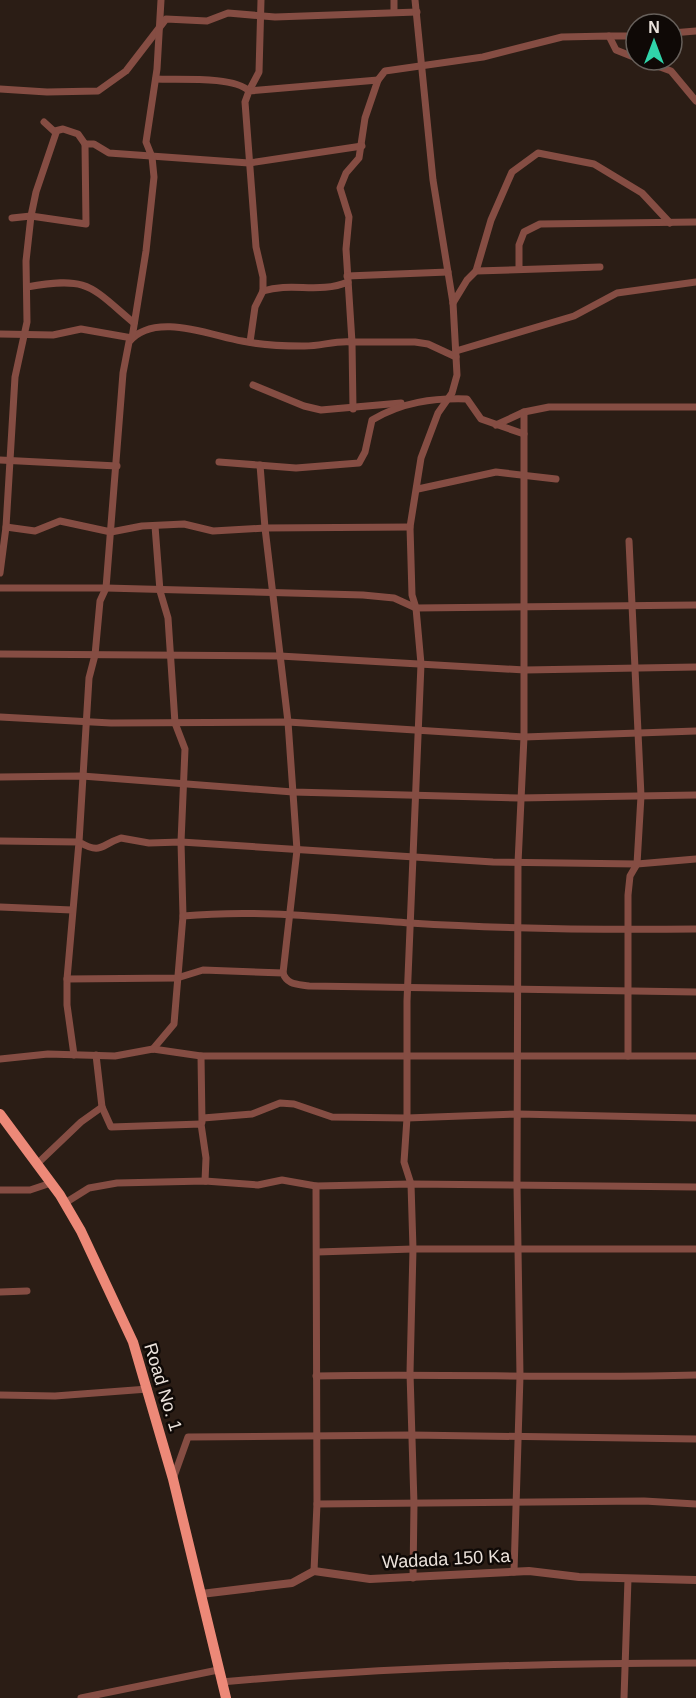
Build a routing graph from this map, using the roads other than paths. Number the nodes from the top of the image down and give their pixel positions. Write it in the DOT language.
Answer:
graph roads {
  1 [pos="161,0"];
  2 [pos="261,0"];
  3 [pos="394,0"];
  4 [pos="415,0"];
  5 [pos="394,12"];
  6 [pos="417,12"];
  7 [pos="261,16"];
  8 [pos="160,28"];
  9 [pos="609,36"];
  10 [pos="624,36"];
  11 [pos="624,53"];
  12 [pos="421,65"];
  13 [pos="672,72"];
  14 [pos="156,79"];
  15 [pos="378,80"];
  16 [pos="0,89"];
  17 [pos="249,91"];
  18 [pos="695,98"];
  19 [pos="44,122"];
  20 [pos="56,131"];
  21 [pos="85,144"];
  22 [pos="362,146"];
  23 [pos="152,157"];
  24 [pos="249,164"];
  25 [pos="31,216"];
  26 [pos="12,218"];
  27 [pos="696,222"];
  28 [pos="670,223"];
  29 [pos="600,267"];
  30 [pos="519,268"];
  31 [pos="476,271"];
  32 [pos="448,272"];
  33 [pos="347,279"];
  34 [pos="696,282"];
  35 [pos="27,287"];
  36 [pos="263,291"];
  37 [pos="453,303"];
  38 [pos="134,322"];
  39 [pos="26,333"];
  40 [pos="0,334"];
  41 [pos="132,338"];
  42 [pos="250,342"];
  43 [pos="352,342"];
  44 [pos="456,354"];
  45 [pos="253,386"];
  46 [pos="446,399"];
  47 [pos="407,403"];
  48 [pos="696,407"];
  49 [pos="353,409"];
  50 [pos="524,412"];
  51 [pos="496,425"];
  52 [pos="524,434"];
  53 [pos="0,460"];
  54 [pos="9,460"];
  55 [pos="219,462"];
  56 [pos="260,465"];
  57 [pos="117,466"];
  58 [pos="523,474"];
  59 [pos="556,479"];
  60 [pos="418,489"];
  61 [pos="155,526"];
  62 [pos="6,527"];
  63 [pos="410,527"];
  64 [pos="265,528"];
  65 [pos="111,532"];
  66 [pos="629,541"];
  67 [pos="0,573"];
  68 [pos="0,588"];
  69 [pos="106,588"];
  70 [pos="159,591"];
  71 [pos="274,594"];
  72 [pos="696,605"];
  73 [pos="525,607"];
  74 [pos="632,607"];
  75 [pos="416,608"];
  76 [pos="0,654"];
  77 [pos="95,655"];
  78 [pos="171,655"];
  79 [pos="280,656"];
  80 [pos="421,664"];
  81 [pos="696,667"];
  82 [pos="633,669"];
  83 [pos="525,670"];
  84 [pos="0,717"];
  85 [pos="87,720"];
  86 [pos="288,722"];
  87 [pos="175,723"];
  88 [pos="419,731"];
  89 [pos="696,731"];
  90 [pos="636,733"];
  91 [pos="524,737"];
  92 [pos="82,776"];
  93 [pos="0,777"];
  94 [pos="183,785"];
  95 [pos="293,792"];
  96 [pos="417,795"];
  97 [pos="696,795"];
  98 [pos="641,796"];
  99 [pos="519,798"];
  100 [pos="0,841"];
  101 [pos="79,842"];
  102 [pos="181,842"];
  103 [pos="297,850"];
  104 [pos="414,858"];
  105 [pos="696,859"];
  106 [pos="518,863"];
  107 [pos="637,864"];
  108 [pos="0,907"];
  109 [pos="72,910"];
  110 [pos="289,913"];
  111 [pos="183,916"];
  112 [pos="411,923"];
  113 [pos="518,927"];
  114 [pos="696,929"];
  115 [pos="629,930"];
  116 [pos="282,973"];
  117 [pos="177,978"];
  118 [pos="67,979"];
  119 [pos="408,986"];
  120 [pos="519,991"];
  121 [pos="629,992"];
  122 [pos="696,992"];
  123 [pos="153,1049"];
  124 [pos="74,1055"];
  125 [pos="96,1056"];
  126 [pos="201,1056"];
  127 [pos="406,1056"];
  128 [pos="628,1056"];
  129 [pos="696,1056"];
  130 [pos="518,1057"];
  131 [pos="0,1059"];
  132 [pos="102,1107"];
  133 [pos="0,1113"];
  134 [pos="518,1114"];
  135 [pos="407,1118"];
  136 [pos="696,1118"];
  137 [pos="202,1121"];
  138 [pos="37,1164"];
  139 [pos="205,1181"];
  140 [pos="51,1183"];
  141 [pos="411,1184"];
  142 [pos="517,1185"];
  143 [pos="316,1186"];
  144 [pos="696,1187"];
  145 [pos="0,1190"];
  146 [pos="65,1203"];
  147 [pos="413,1249"];
  148 [pos="696,1249"];
  149 [pos="520,1251"];
  150 [pos="317,1252"];
  151 [pos="27,1291"];
  152 [pos="0,1292"];
  153 [pos="410,1373"];
  154 [pos="696,1375"];
  155 [pos="316,1376"];
  156 [pos="520,1376"];
  157 [pos="148,1389"];
  158 [pos="0,1395"];
  159 [pos="411,1435"];
  160 [pos="316,1437"];
  161 [pos="517,1437"];
  162 [pos="696,1439"];
  163 [pos="173,1479"];
  164 [pos="515,1503"];
  165 [pos="317,1504"];
  166 [pos="414,1504"];
  167 [pos="696,1504"];
  168 [pos="314,1571"];
  169 [pos="514,1572"];
  170 [pos="413,1578"];
  171 [pos="628,1579"];
  172 [pos="696,1580"];
  173 [pos="201,1594"];
  174 [pos="625,1663"];
  175 [pos="696,1664"];
  176 [pos="218,1670"];
  177 [pos="221,1682"];
  178 [pos="81,1698"];
  179 [pos="226,1698"];
  180 [pos="624,1698"];
  1 -- 8 [label="street"];
  2 -- 7 [label="street"];
  3 -- 5 [label="street"];
  4 -- 6 [label="street"];
  5 -- 6 [label="street"];
  5 -- 7 [label="street"];
  6 -- 12 [label="street"];
  7 -- 8 [label="street"];
  7 -- 17 [label="street"];
  8 -- 14 [label="street"];
  8 -- 16 [label="street"];
  9 -- 10 [label="street"];
  9 -- 11 [label="street"];
  9 -- 12 [label="street"];
  12 -- 15 [label="street"];
  12 -- 32 [label="street"];
  13 -- 18 [label="street"];
  14 -- 17 [label="street"];
  14 -- 23 [label="street"];
  15 -- 17 [label="street"];
  15 -- 22 [label="street"];
  17 -- 24 [label="street"];
  19 -- 20 [label="street"];
  20 -- 21 [label="street"];
  20 -- 25 [label="street"];
  21 -- 23 [label="street"];
  21 -- 25 [label="street"];
  22 -- 24 [label="street"];
  22 -- 33 [label="street"];
  23 -- 24 [label="street"];
  23 -- 38 [label="street"];
  24 -- 36 [label="street"];
  25 -- 26 [label="street"];
  25 -- 35 [label="street"];
  27 -- 28 [label="street"];
  28 -- 30 [label="street"];
  28 -- 31 [label="street"];
  29 -- 30 [label="street"];
  30 -- 31 [label="street"];
  31 -- 37 [label="street"];
  32 -- 33 [label="street"];
  32 -- 37 [label="street"];
  33 -- 36 [label="street"];
  33 -- 43 [label="street"];
  34 -- 44 [label="street"];
  35 -- 38 [label="street"];
  35 -- 39 [label="street"];
  36 -- 42 [label="street"];
  37 -- 44 [label="street"];
  38 -- 41 [label="street"];
  39 -- 40 [label="street"];
  39 -- 41 [label="street"];
  39 -- 54 [label="street"];
  41 -- 42 [label="street"];
  41 -- 57 [label="street"];
  42 -- 43 [label="street"];
  43 -- 44 [label="street"];
  43 -- 49 [label="street"];
  44 -- 46 [label="street"];
  45 -- 49 [label="street"];
  46 -- 47 [label="street"];
  46 -- 51 [label="street"];
  46 -- 60 [label="street"];
  47 -- 49 [label="street"];
  47 -- 56 [label="street"];
  48 -- 50 [label="street"];
  50 -- 51 [label="street"];
  50 -- 52 [label="street"];
  51 -- 52 [label="street"];
  52 -- 58 [label="street"];
  53 -- 54 [label="street"];
  54 -- 57 [label="street"];
  54 -- 62 [label="street"];
  55 -- 56 [label="street"];
  56 -- 64 [label="street"];
  57 -- 65 [label="street"];
  58 -- 59 [label="street"];
  58 -- 60 [label="street"];
  58 -- 73 [label="street"];
  60 -- 63 [label="street"];
  61 -- 64 [label="street"];
  61 -- 65 [label="street"];
  61 -- 70 [label="street"];
  62 -- 65 [label="street"];
  62 -- 67 [label="street"];
  63 -- 64 [label="street"];
  63 -- 75 [label="street"];
  64 -- 71 [label="street"];
  65 -- 69 [label="street"];
  66 -- 74 [label="street"];
  68 -- 69 [label="street"];
  69 -- 70 [label="street"];
  69 -- 77 [label="street"];
  70 -- 71 [label="street"];
  70 -- 78 [label="street"];
  71 -- 75 [label="street"];
  71 -- 79 [label="street"];
  72 -- 74 [label="street"];
  73 -- 74 [label="street"];
  73 -- 75 [label="street"];
  73 -- 83 [label="street"];
  74 -- 82 [label="street"];
  75 -- 80 [label="street"];
  76 -- 77 [label="street"];
  77 -- 78 [label="street"];
  77 -- 85 [label="street"];
  78 -- 79 [label="street"];
  78 -- 87 [label="street"];
  79 -- 80 [label="street"];
  79 -- 86 [label="street"];
  80 -- 83 [label="street"];
  80 -- 88 [label="street"];
  81 -- 82 [label="street"];
  82 -- 83 [label="street"];
  82 -- 90 [label="street"];
  83 -- 91 [label="street"];
  84 -- 85 [label="street"];
  85 -- 87 [label="street"];
  85 -- 92 [label="street"];
  86 -- 87 [label="street"];
  86 -- 88 [label="street"];
  86 -- 95 [label="street"];
  87 -- 94 [label="street"];
  88 -- 91 [label="street"];
  88 -- 96 [label="street"];
  89 -- 90 [label="street"];
  90 -- 91 [label="street"];
  90 -- 98 [label="street"];
  91 -- 99 [label="street"];
  92 -- 93 [label="street"];
  92 -- 94 [label="street"];
  92 -- 101 [label="street"];
  94 -- 95 [label="street"];
  94 -- 102 [label="street"];
  95 -- 96 [label="street"];
  95 -- 103 [label="street"];
  96 -- 99 [label="street"];
  96 -- 104 [label="street"];
  97 -- 98 [label="street"];
  98 -- 99 [label="street"];
  98 -- 107 [label="street"];
  99 -- 106 [label="street"];
  100 -- 101 [label="street"];
  101 -- 102 [label="street"];
  101 -- 109 [label="street"];
  102 -- 103 [label="street"];
  102 -- 111 [label="street"];
  103 -- 104 [label="street"];
  103 -- 110 [label="street"];
  104 -- 106 [label="street"];
  104 -- 112 [label="street"];
  105 -- 107 [label="street"];
  106 -- 107 [label="street"];
  106 -- 113 [label="street"];
  107 -- 115 [label="street"];
  108 -- 109 [label="street"];
  109 -- 118 [label="street"];
  110 -- 111 [label="street"];
  110 -- 112 [label="street"];
  110 -- 116 [label="street"];
  111 -- 117 [label="street"];
  112 -- 113 [label="street"];
  112 -- 119 [label="street"];
  113 -- 115 [label="street"];
  113 -- 120 [label="street"];
  114 -- 115 [label="street"];
  115 -- 121 [label="street"];
  116 -- 117 [label="street"];
  116 -- 119 [label="street"];
  117 -- 118 [label="street"];
  117 -- 123 [label="street"];
  118 -- 124 [label="street"];
  119 -- 120 [label="street"];
  119 -- 127 [label="street"];
  120 -- 121 [label="street"];
  120 -- 130 [label="street"];
  121 -- 122 [label="street"];
  121 -- 128 [label="street"];
  123 -- 125 [label="street"];
  123 -- 126 [label="street"];
  124 -- 125 [label="street"];
  124 -- 131 [label="street"];
  125 -- 132 [label="street"];
  126 -- 127 [label="street"];
  126 -- 137 [label="street"];
  127 -- 130 [label="street"];
  127 -- 135 [label="street"];
  128 -- 129 [label="street"];
  128 -- 130 [label="street"];
  130 -- 134 [label="street"];
  132 -- 137 [label="street"];
  132 -- 138 [label="street"];
  133 -- 138 [label="highway, Road No. 1"];
  134 -- 135 [label="street"];
  134 -- 136 [label="street"];
  134 -- 142 [label="street"];
  135 -- 137 [label="street"];
  135 -- 141 [label="street"];
  137 -- 139 [label="street"];
  138 -- 140 [label="highway, Road No. 1"];
  139 -- 143 [label="street"];
  139 -- 146 [label="street"];
  140 -- 145 [label="street"];
  140 -- 146 [label="highway, Road No. 1"];
  141 -- 142 [label="street"];
  141 -- 143 [label="street"];
  141 -- 147 [label="street"];
  142 -- 144 [label="street"];
  142 -- 149 [label="street"];
  143 -- 150 [label="street"];
  146 -- 157 [label="highway, Road No. 1"];
  147 -- 149 [label="street"];
  147 -- 150 [label="street"];
  147 -- 153 [label="street"];
  148 -- 149 [label="street"];
  149 -- 156 [label="street"];
  150 -- 155 [label="street"];
  151 -- 152 [label="street"];
  153 -- 155 [label="street"];
  153 -- 156 [label="street"];
  153 -- 159 [label="street"];
  154 -- 156 [label="street"];
  155 -- 160 [label="street"];
  156 -- 161 [label="street"];
  157 -- 158 [label="street"];
  157 -- 163 [label="highway, Road No. 1"];
  159 -- 160 [label="street"];
  159 -- 161 [label="street"];
  159 -- 166 [label="street"];
  160 -- 163 [label="street"];
  160 -- 165 [label="street"];
  161 -- 162 [label="street"];
  161 -- 164 [label="street"];
  163 -- 173 [label="highway, Road No. 1"];
  164 -- 166 [label="street"];
  164 -- 167 [label="street"];
  164 -- 169 [label="street"];
  165 -- 166 [label="street"];
  165 -- 168 [label="street"];
  166 -- 170 [label="street"];
  168 -- 170 [label="street, Wadada 150 Ka"];
  168 -- 173 [label="street"];
  169 -- 170 [label="street, Wadada 150 Ka"];
  169 -- 171 [label="street, Wadada 150 Ka"];
  171 -- 172 [label="street, Wadada 150 Ka"];
  171 -- 174 [label="street"];
  173 -- 176 [label="highway, Road No. 1"];
  174 -- 175 [label="street"];
  174 -- 177 [label="street"];
  174 -- 180 [label="street"];
  176 -- 177 [label="highway, Road No. 1"];
  176 -- 178 [label="street"];
  177 -- 179 [label="highway, Road No. 1"];
}
